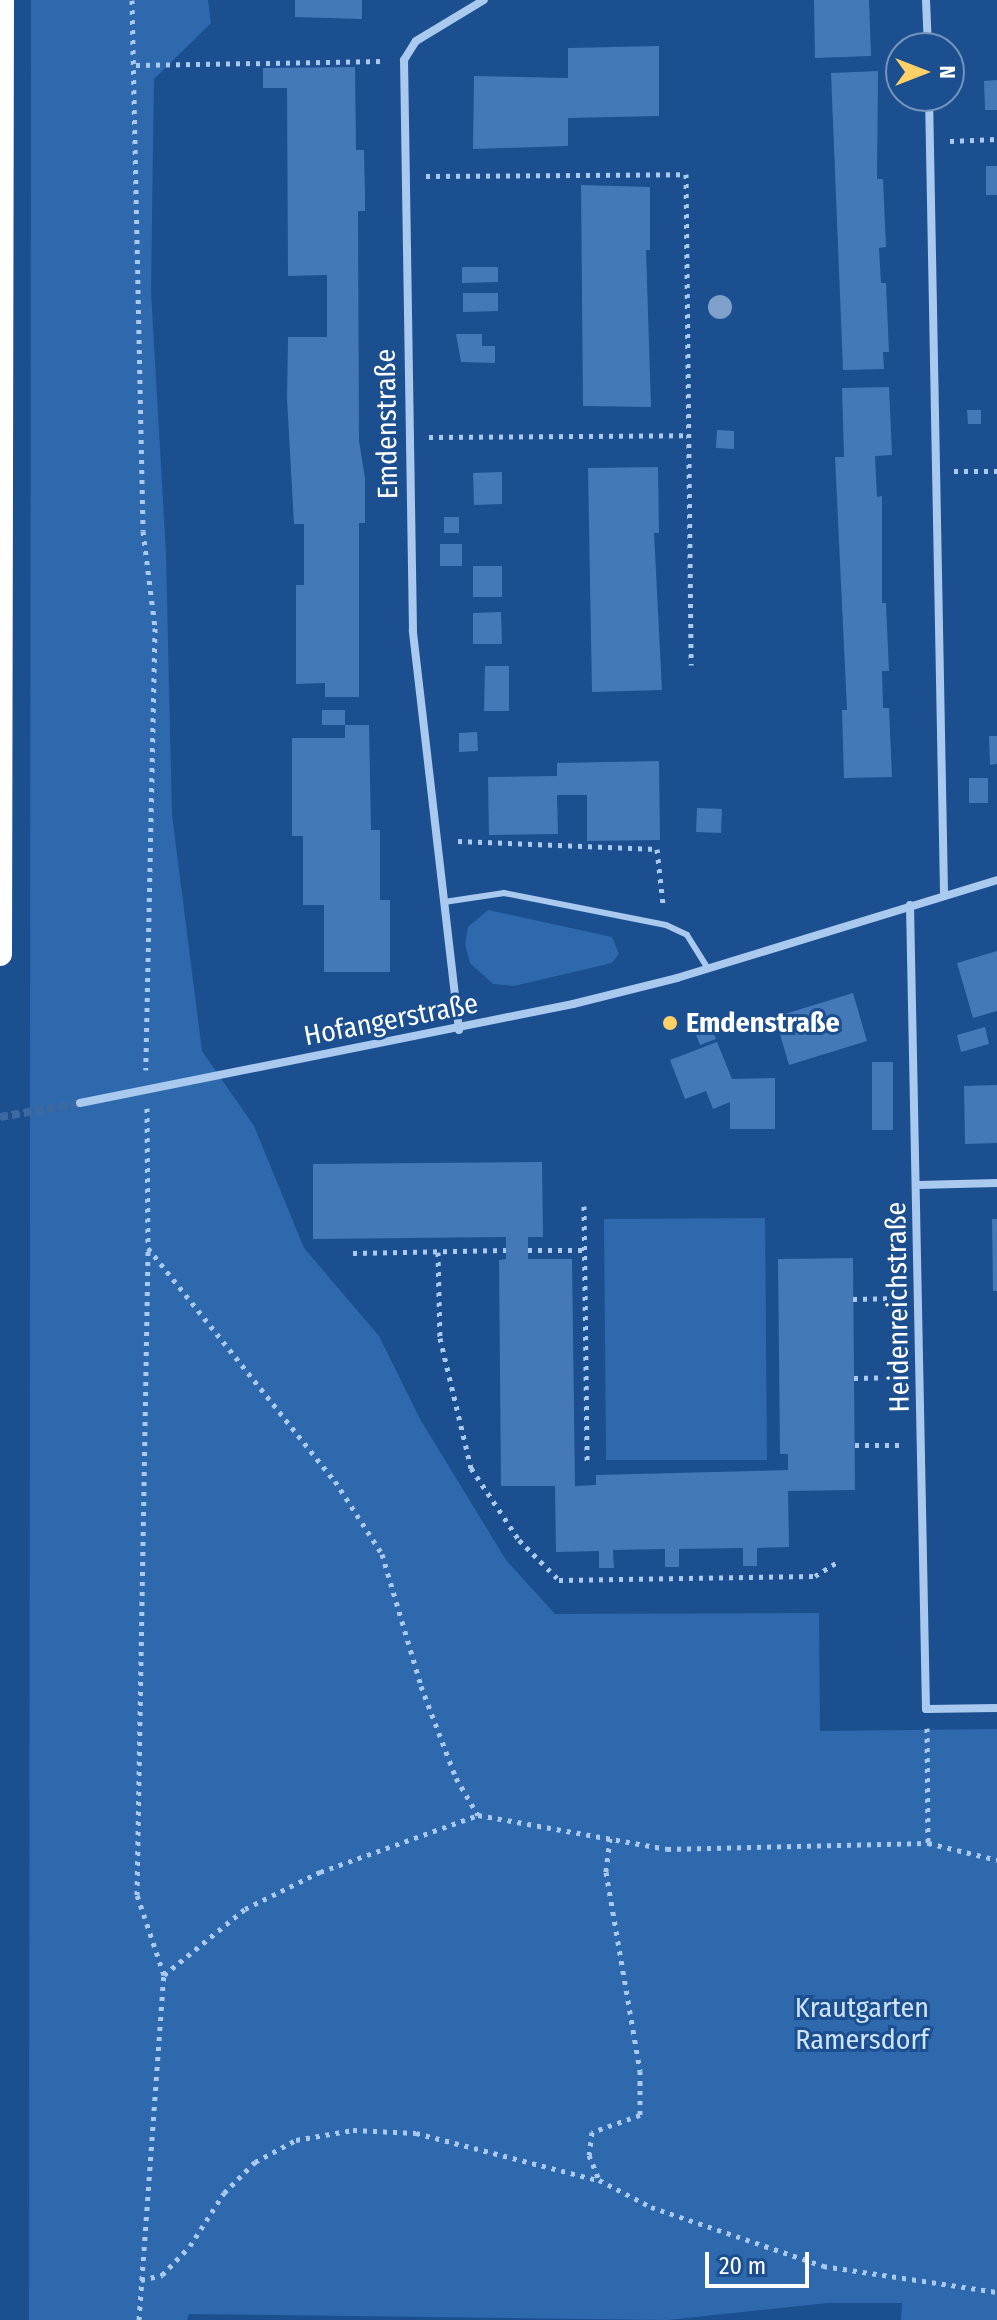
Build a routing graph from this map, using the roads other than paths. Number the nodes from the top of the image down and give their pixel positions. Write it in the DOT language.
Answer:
graph roads {
  1 [pos="2,0"];
  2 [pos="484,0"];
  3 [pos="926,0"];
  4 [pos="927,32"];
  5 [pos="930,112"];
  6 [pos="997,880"];
  7 [pos="944,895"];
  8 [pos="444,902"];
  9 [pos="910,905"];
  10 [pos="0,954"];
  11 [pos="708,968"];
  12 [pos="459,1030"];
  13 [pos="80,1103"];
  14 [pos="997,1183"];
  15 [pos="918,1185"];
  16 [pos="997,1708"];
  1 -- 10 [label="highway"];
  2 -- 8 [label="street, Emdenstraße"];
  3 -- 4 [label="street"];
  5 -- 7 [label="street"];
  6 -- 7 [label="street, Hofangerstraße"];
  7 -- 9 [label="street, Hofangerstraße"];
  8 -- 11 [label="lane"];
  8 -- 12 [label="street, Emdenstraße"];
  9 -- 11 [label="street, Hofangerstraße"];
  9 -- 15 [label="street, Heidenreichstraße"];
  11 -- 12 [label="street, Hofangerstraße"];
  12 -- 13 [label="street, Hofangerstraße"];
  14 -- 15 [label="street"];
  15 -- 16 [label="street, Heidenreichstraße"];
}
